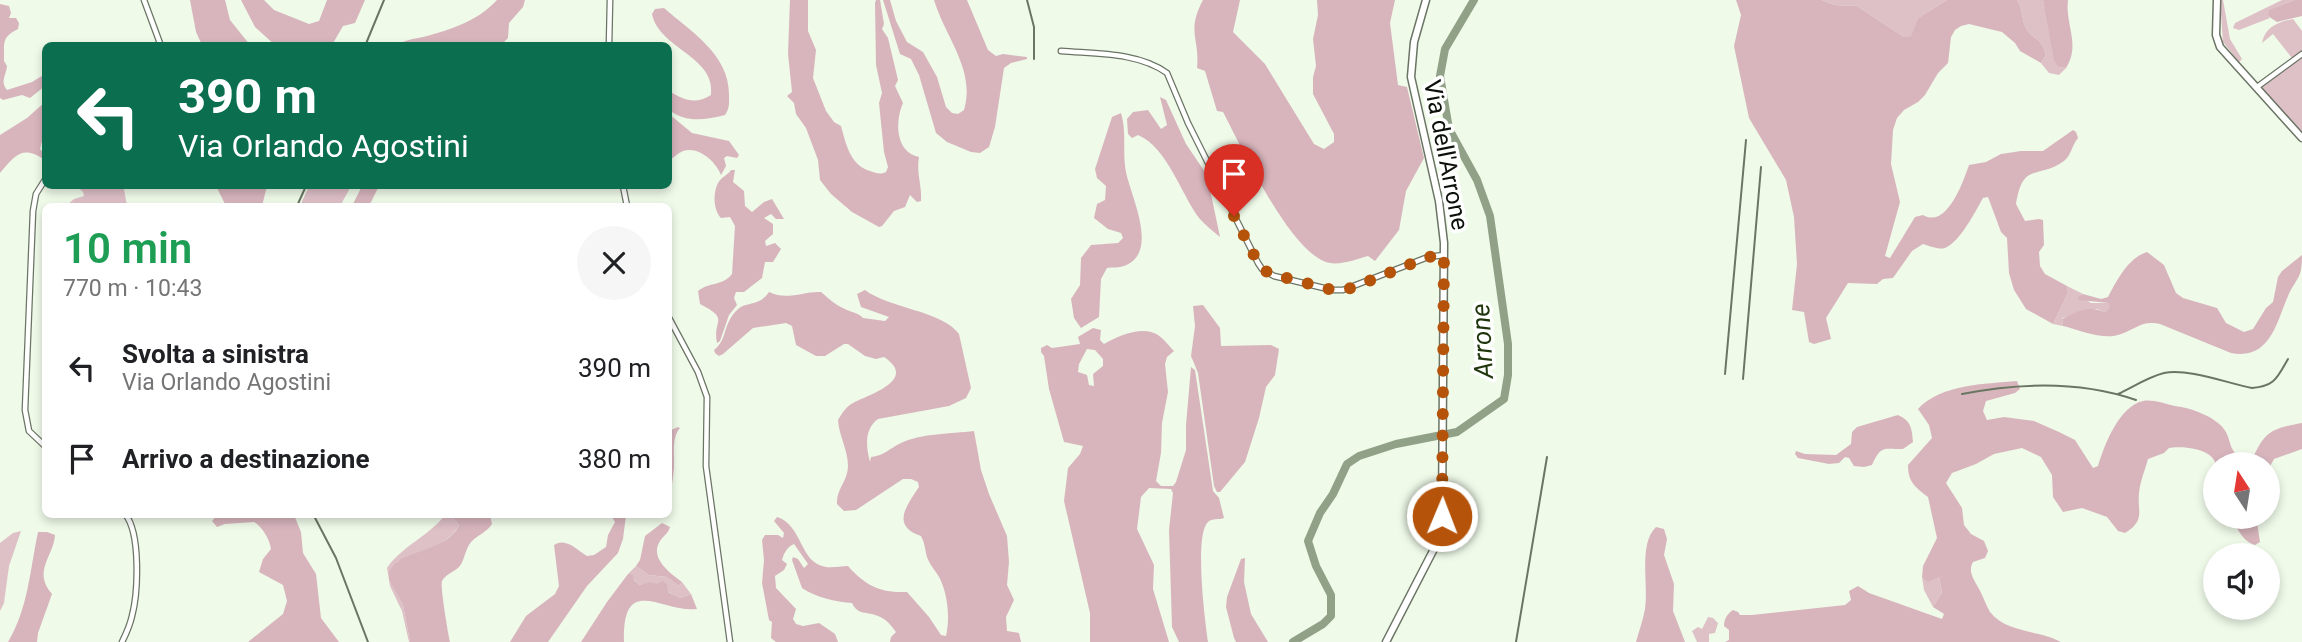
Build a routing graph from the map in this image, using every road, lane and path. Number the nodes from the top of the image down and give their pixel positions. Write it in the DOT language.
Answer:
graph roads {
  1 [pos="144,0"];
  2 [pos="610,0"];
  3 [pos="1426,0"];
  4 [pos="2217,0"];
  5 [pos="160,42"];
  6 [pos="609,42"];
  7 [pos="1061,51"];
  8 [pos="2302,54"];
  9 [pos="2257,88"];
  10 [pos="2302,138"];
  11 [pos="42,184"];
  12 [pos="1444,255"];
  13 [pos="672,324"];
  14 [pos="42,443"];
  15 [pos="128,518"];
  16 [pos="122,642"];
  17 [pos="730,642"];
  18 [pos="1386,642"];
  1 -- 5 [label="street"];
  2 -- 6 [label="street"];
  3 -- 12 [label="street, Via dell'Arrone"];
  4 -- 9 [label="street"];
  7 -- 12 [label="street"];
  8 -- 9 [label="street"];
  9 -- 10 [label="street"];
  11 -- 14 [label="street"];
  12 -- 18 [label="street, Via dell'Arrone"];
  13 -- 17 [label="street"];
  15 -- 16 [label="street"];
}
